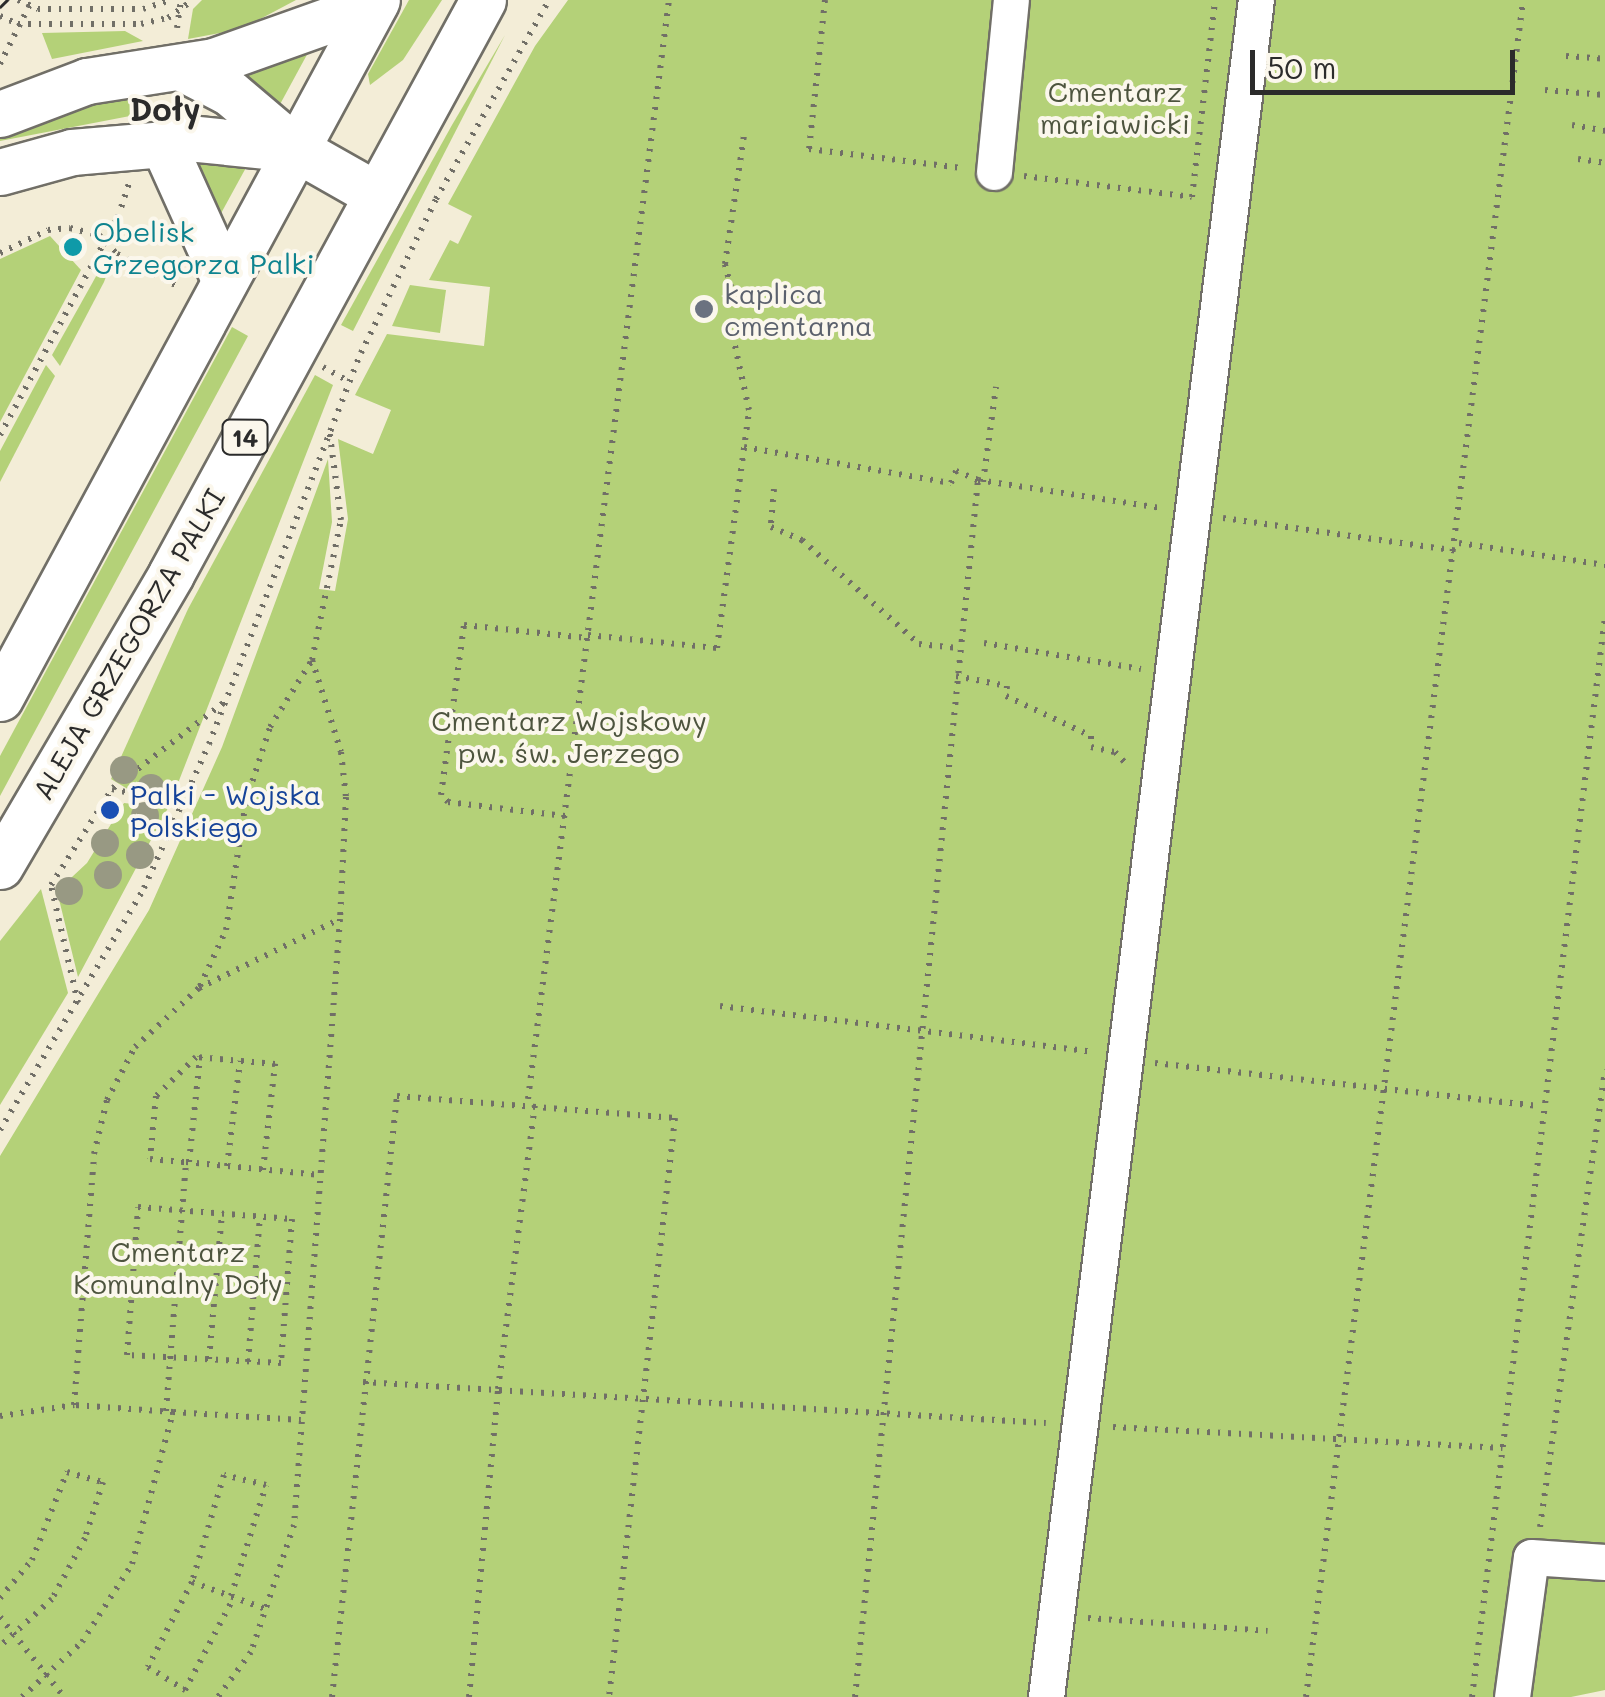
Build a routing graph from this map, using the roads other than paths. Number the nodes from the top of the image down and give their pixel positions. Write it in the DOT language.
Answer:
graph roads {
  1 [pos="483,0"];
  2 [pos="1011,0"];
  3 [pos="1256,0"];
  4 [pos="376,2"];
  5 [pos="179,56"];
  6 [pos="0,114"];
  7 [pos="162,144"];
  8 [pos="296,149"];
  9 [pos="0,172"];
  10 [pos="994,172"];
  11 [pos="377,195"];
  12 [pos="206,286"];
  13 [pos="0,698"];
  14 [pos="0,866"];
  15 [pos="1605,1562"];
  16 [pos="1046,1697"];
  17 [pos="1512,1697"];
  1 -- 11 [label="main road, ALEJA GRZEGORZA PALKI / 14"];
  2 -- 10 [label="street"];
  3 -- 16 [label="street"];
  4 -- 5 [label="main road"];
  4 -- 8 [label="main road"];
  5 -- 6 [label="main road"];
  5 -- 8 [label="main road"];
  7 -- 8 [label="main road"];
  7 -- 9 [label="main road"];
  7 -- 12 [label="main road"];
  8 -- 11 [label="main road"];
  8 -- 12 [label="main road"];
  11 -- 14 [label="main road, ALEJA GRZEGORZA PALKI / 14"];
  12 -- 13 [label="main road"];
  15 -- 17 [label="street"];
}
